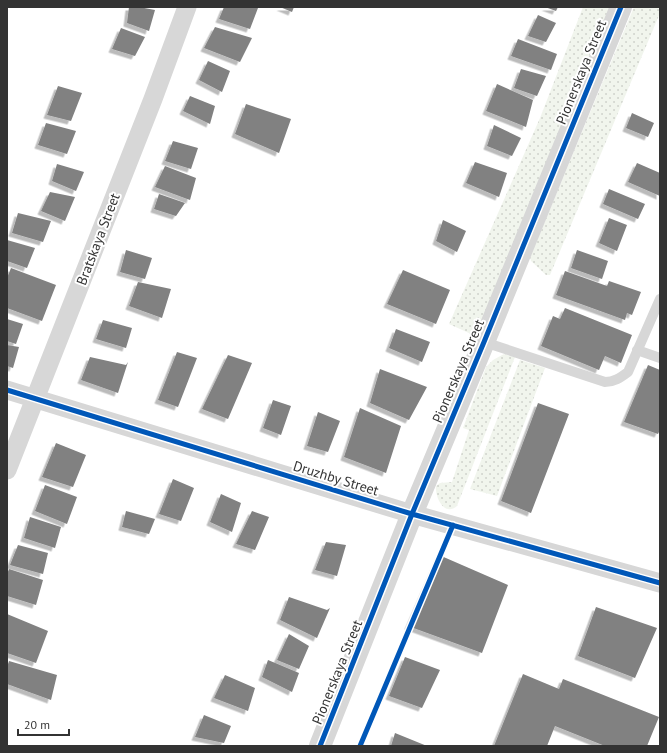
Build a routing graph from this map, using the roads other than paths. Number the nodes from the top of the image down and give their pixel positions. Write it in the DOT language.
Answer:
graph roads {
  1 [pos="187,7"];
  2 [pos="621,7"];
  3 [pos="660,299"];
  4 [pos="484,342"];
  5 [pos="638,350"];
  6 [pos="660,358"];
  7 [pos="7,390"];
  8 [pos="36,398"];
  9 [pos="7,470"];
  10 [pos="412,514"];
  11 [pos="660,583"];
  12 [pos="320,746"];
  1 -- 8 [label="street, Bratskaya Street"];
  2 -- 4 [label="street, Pionerskaya Street"];
  3 -- 5 [label="lane"];
  4 -- 5 [label="lane"];
  4 -- 10 [label="street, Pionerskaya Street"];
  5 -- 6 [label="lane"];
  7 -- 8 [label="street, Druzhby Street"];
  8 -- 9 [label="street, Bratskaya Street"];
  8 -- 10 [label="street, Druzhby Street"];
  10 -- 11 [label="street, Druzhby Street"];
  10 -- 12 [label="street, Pionerskaya Street"];
}
